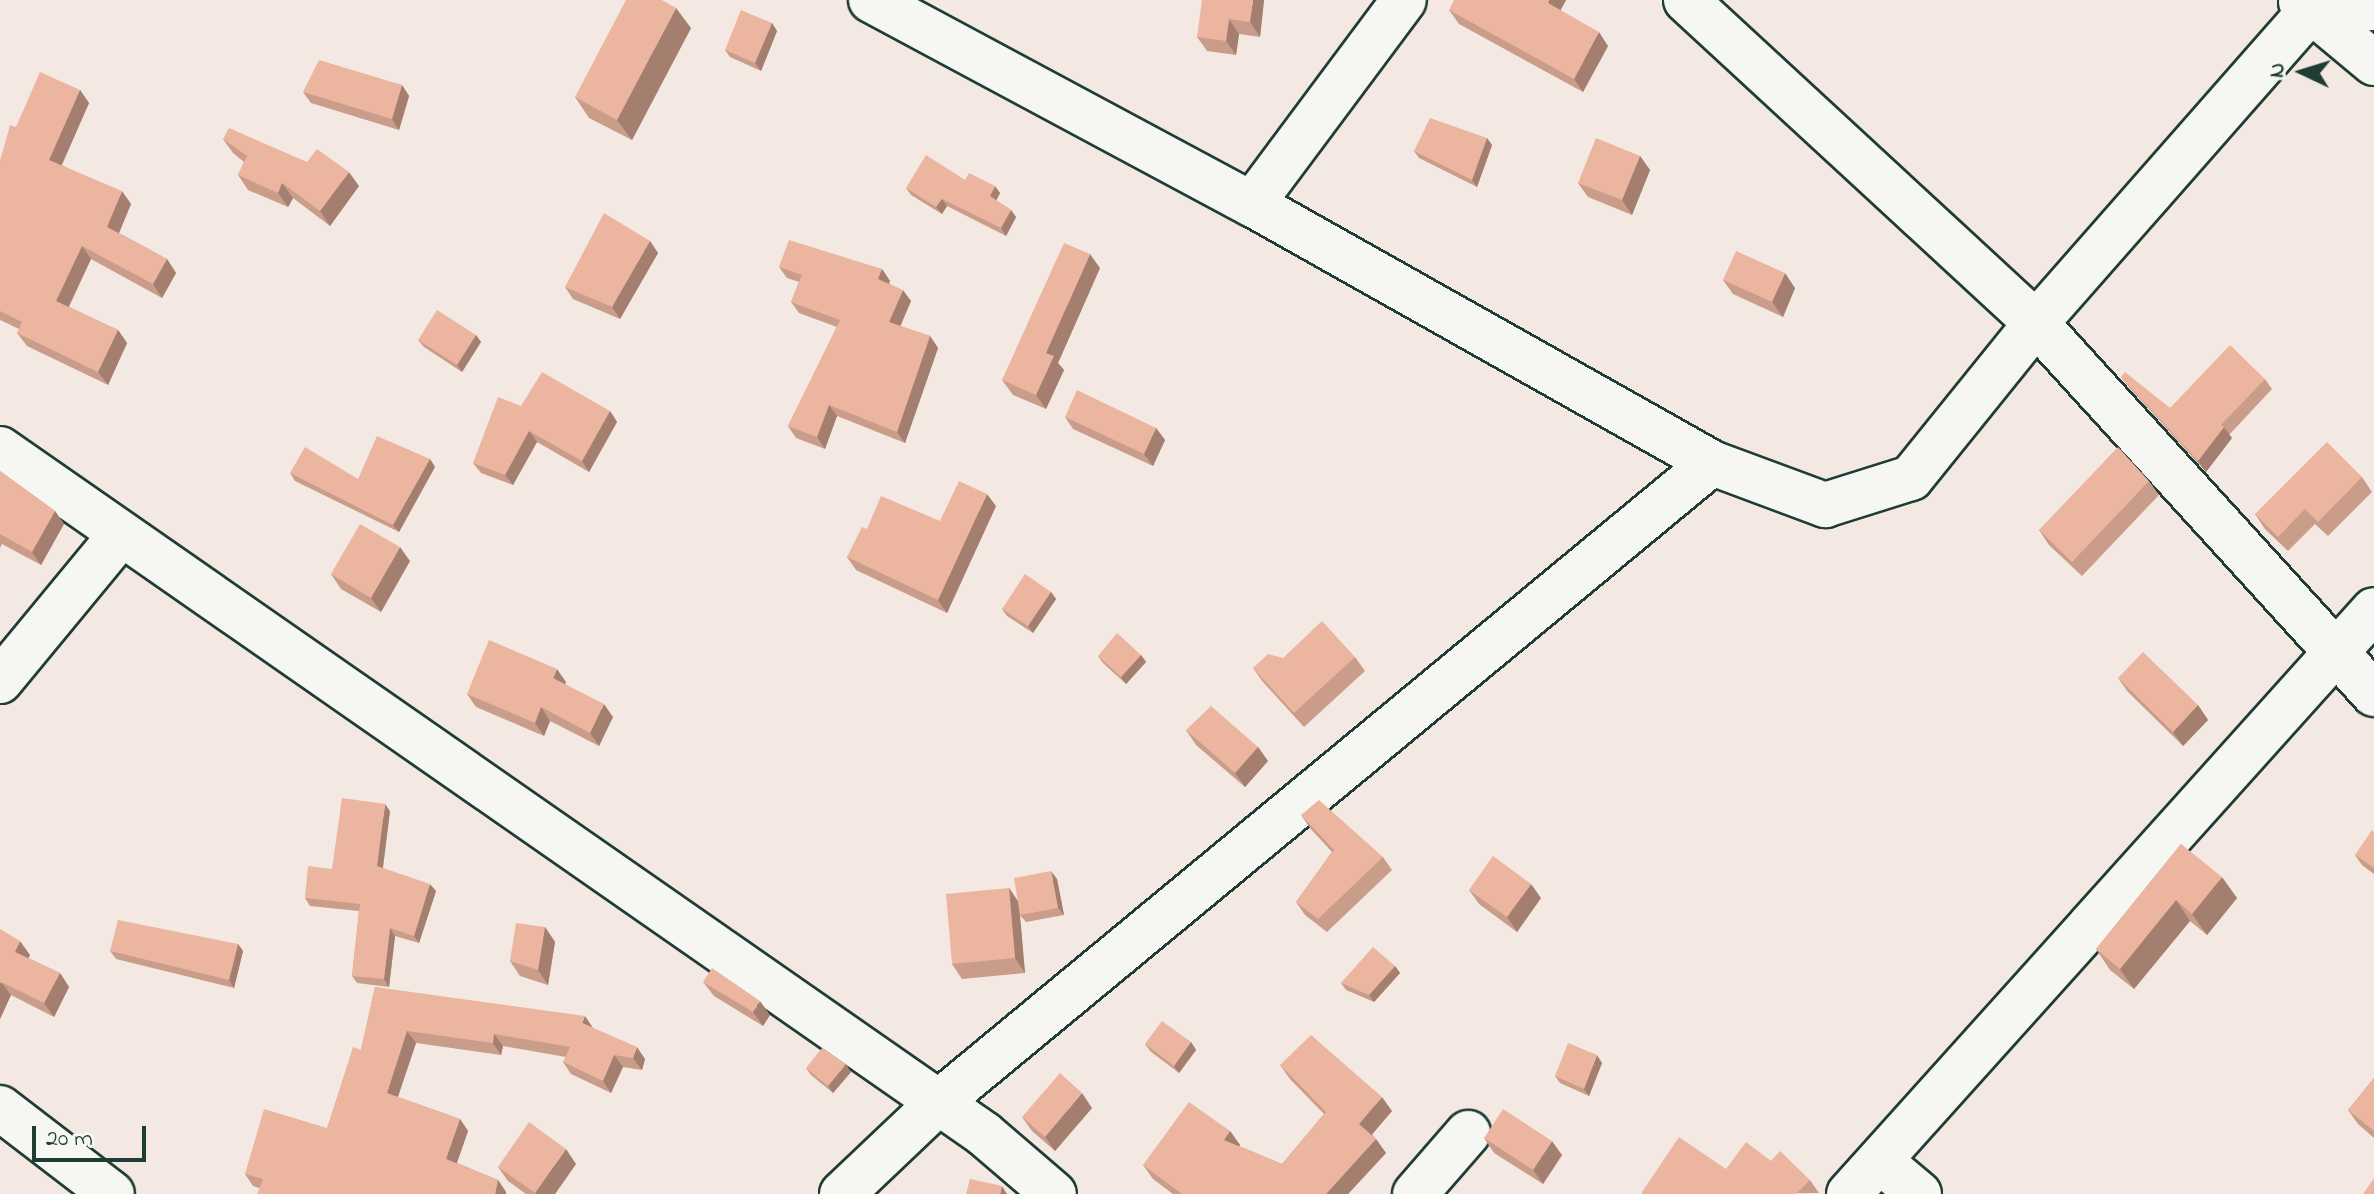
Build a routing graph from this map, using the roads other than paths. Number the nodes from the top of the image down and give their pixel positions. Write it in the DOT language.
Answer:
graph roads {
  1 [pos="871,0"];
  2 [pos="1404,0"];
  3 [pos="1686,0"];
  4 [pos="2310,3"];
  5 [pos="2374,8"];
  6 [pos="2374,63"];
  7 [pos="1252,204"];
  8 [pos="2036,323"];
  9 [pos="0,449"];
  10 [pos="1712,463"];
  11 [pos="121,534"];
  12 [pos="2374,610"];
  13 [pos="2334,655"];
  14 [pos="0,681"];
  15 [pos="2374,694"];
  16 [pos="938,1103"];
  17 [pos="0,1108"];
  18 [pos="1468,1133"];
  19 [pos="1880,1161"];
  20 [pos="112,1194"];
  21 [pos="842,1194"];
  22 [pos="1054,1194"];
  23 [pos="1415,1194"];
  24 [pos="1849,1194"];
  25 [pos="1919,1194"];
  1 -- 7 [label="street"];
  2 -- 7 [label="street"];
  3 -- 8 [label="street"];
  4 -- 5 [label="street"];
  4 -- 6 [label="street"];
  4 -- 8 [label="street"];
  7 -- 10 [label="street"];
  8 -- 10 [label="street"];
  8 -- 13 [label="street"];
  9 -- 11 [label="street"];
  10 -- 16 [label="street"];
  11 -- 14 [label="street"];
  11 -- 16 [label="street"];
  12 -- 13 [label="street"];
  13 -- 15 [label="street"];
  13 -- 19 [label="street"];
  16 -- 21 [label="street"];
  16 -- 22 [label="street"];
  17 -- 20 [label="street"];
  18 -- 23 [label="street"];
  19 -- 24 [label="street"];
  19 -- 25 [label="street"];
}
